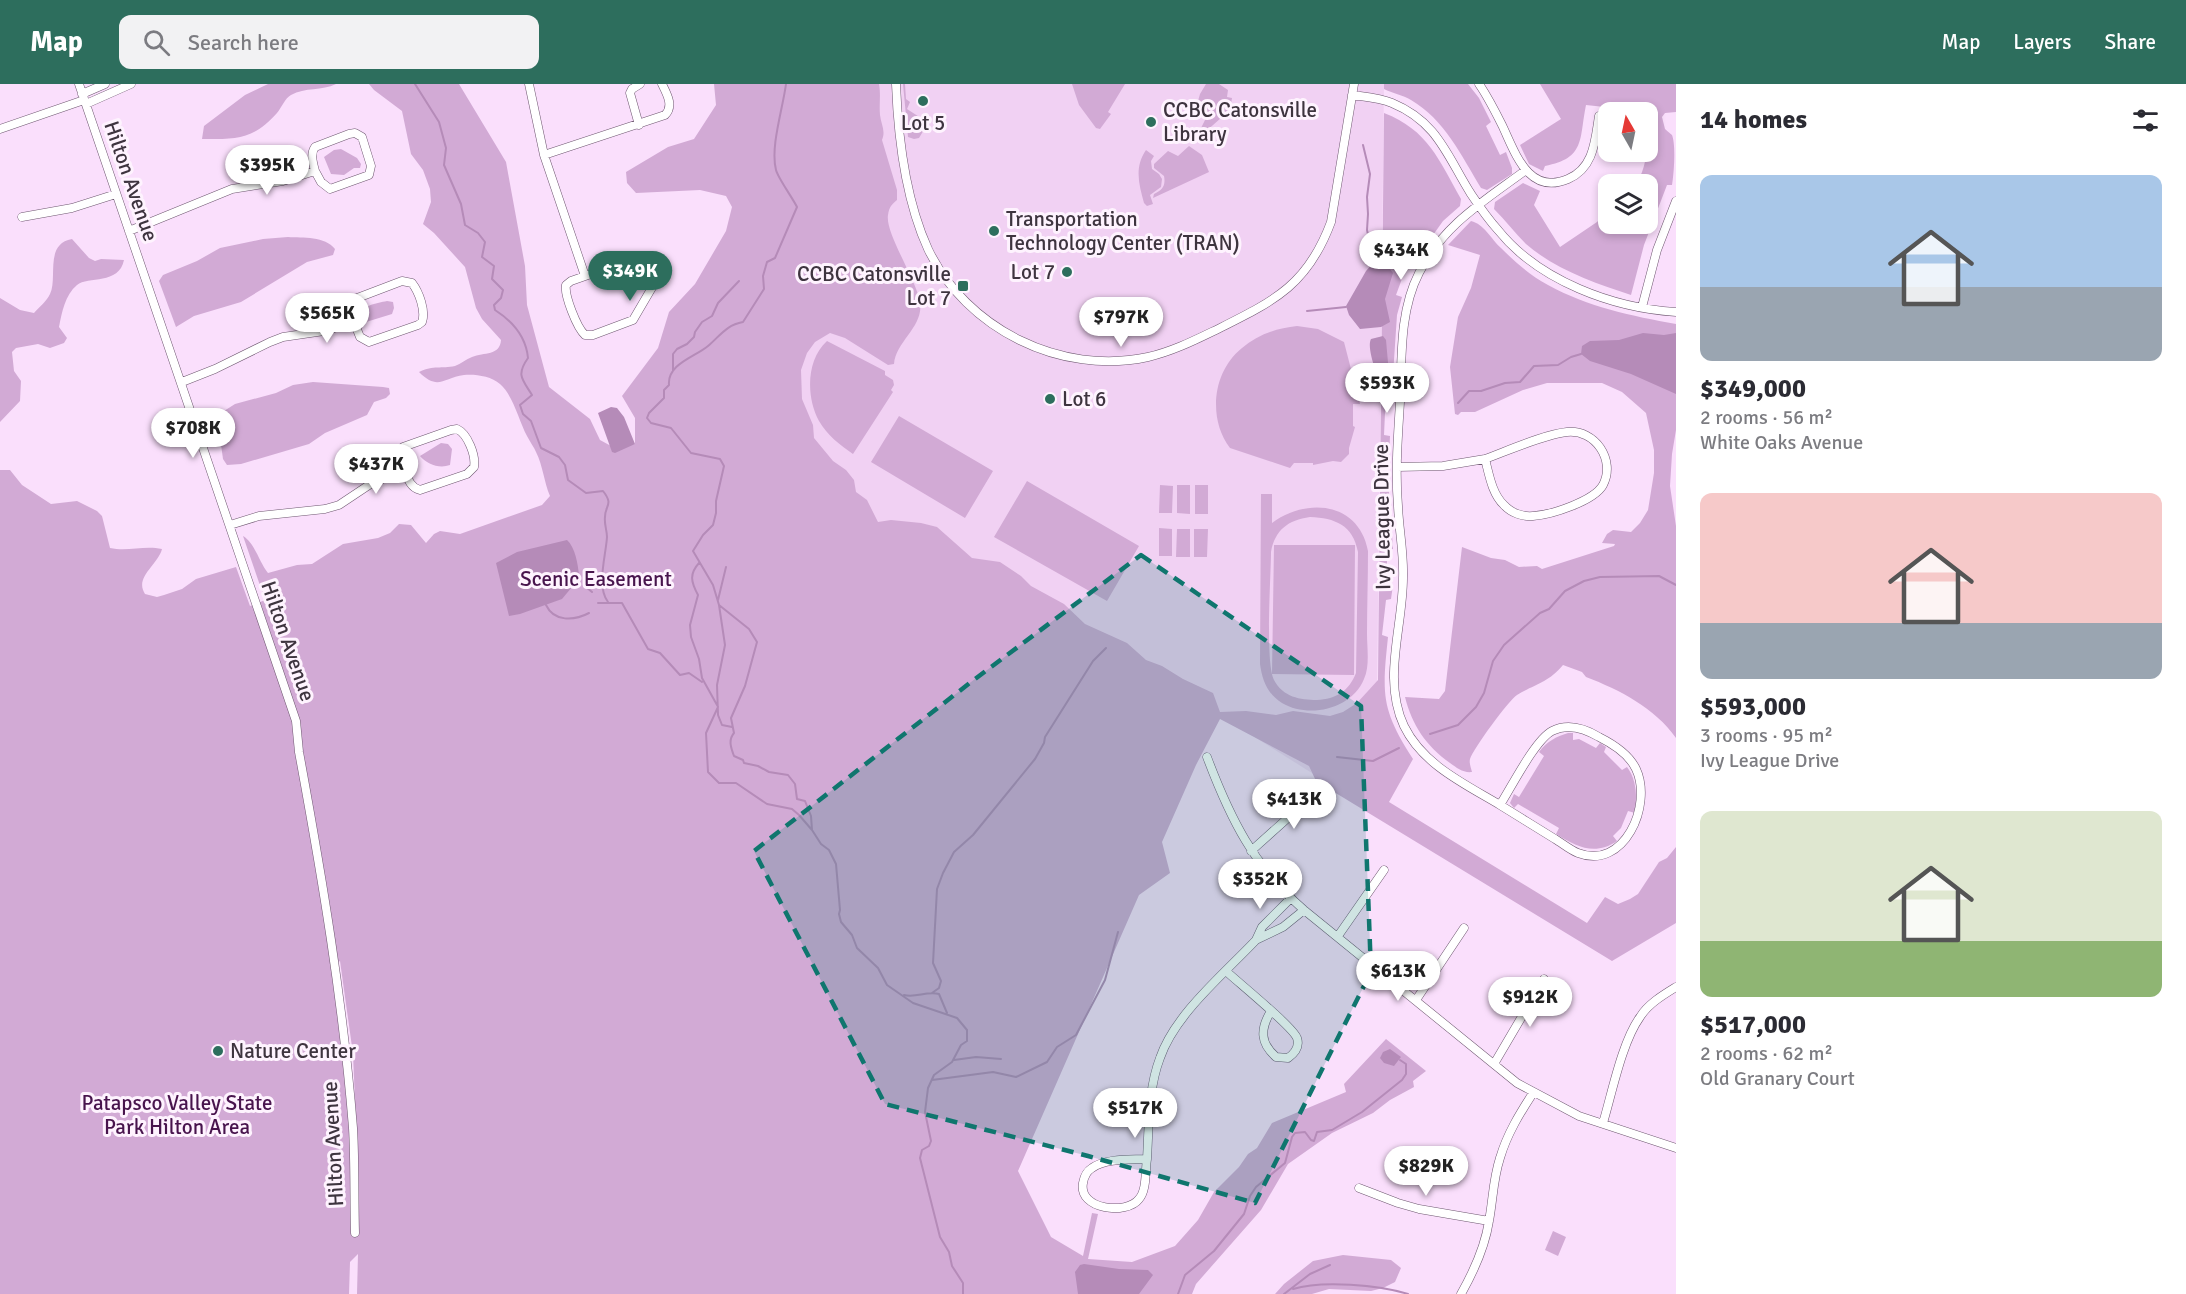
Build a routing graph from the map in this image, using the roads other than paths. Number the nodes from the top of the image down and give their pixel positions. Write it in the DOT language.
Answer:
graph roads {
  1 [pos="79,84"];
  2 [pos="105,84"];
  3 [pos="131,84"];
  4 [pos="529,84"];
  5 [pos="640,84"];
  6 [pos="662,84"];
  7 [pos="896,84"];
  8 [pos="1354,84"];
  9 [pos="1479,84"];
  10 [pos="1352,95"];
  11 [pos="84,100"];
  12 [pos="1598,122"];
  13 [pos="639,125"];
  14 [pos="0,129"];
  15 [pos="544,156"];
  16 [pos="1526,170"];
  17 [pos="315,171"];
  18 [pos="116,194"];
  19 [pos="1676,201"];
  20 [pos="1479,205"];
  21 [pos="22,217"];
  22 [pos="129,231"];
  23 [pos="585,276"];
  24 [pos="1642,307"];
  25 [pos="1676,312"];
  26 [pos="354,322"];
  27 [pos="182,382"];
  28 [pos="1485,459"];
  29 [pos="1397,467"];
  30 [pos="405,470"];
  31 [pos="230,525"];
  32 [pos="1207,758"];
  33 [pos="1319,789"];
  34 [pos="1500,805"];
  35 [pos="1251,851"];
  36 [pos="1384,870"];
  37 [pos="1291,898"];
  38 [pos="1304,910"];
  39 [pos="1464,928"];
  40 [pos="1338,936"];
  41 [pos="1256,940"];
  42 [pos="1227,972"];
  43 [pos="1544,979"];
  44 [pos="1676,987"];
  45 [pos="1416,1000"];
  46 [pos="1270,1011"];
  47 [pos="1494,1064"];
  48 [pos="1533,1093"];
  49 [pos="1603,1123"];
  50 [pos="1676,1148"];
  51 [pos="1147,1159"];
  52 [pos="1359,1188"];
  53 [pos="1489,1221"];
  54 [pos="355,1233"];
  55 [pos="1461,1294"];
  1 -- 11 [label="street, Hilton Avenue"];
  2 -- 11 [label="street"];
  3 -- 11 [label="street"];
  4 -- 15 [label="street"];
  5 -- 13 [label="street"];
  6 -- 13 [label="street"];
  7 -- 10 [label="street"];
  8 -- 10 [label="street"];
  9 -- 16 [label="street"];
  10 -- 20 [label="street"];
  11 -- 14 [label="street"];
  11 -- 18 [label="street, Hilton Avenue"];
  12 -- 16 [label="street"];
  13 -- 15 [label="street"];
  15 -- 23 [label="street"];
  16 -- 20 [label="street, Ivy League Drive"];
  17 -- 17 [label="street"];
  17 -- 22 [label="street"];
  18 -- 21 [label="street"];
  18 -- 22 [label="street, Hilton Avenue"];
  19 -- 24 [label="street"];
  20 -- 24 [label="street"];
  20 -- 29 [label="street, Ivy League Drive"];
  22 -- 27 [label="street, Hilton Avenue"];
  23 -- 23 [label="street"];
  24 -- 25 [label="street"];
  26 -- 26 [label="street"];
  26 -- 27 [label="street"];
  27 -- 31 [label="street, Hilton Avenue"];
  28 -- 28 [label="street"];
  28 -- 29 [label="street"];
  29 -- 34 [label="street, Ivy League Drive"];
  30 -- 30 [label="street"];
  30 -- 31 [label="street"];
  31 -- 54 [label="street, Hilton Avenue"];
  32 -- 35 [label="street"];
  33 -- 35 [label="street"];
  34 -- 34 [label="street, Ivy League Drive"];
  35 -- 37 [label="street"];
  36 -- 40 [label="street"];
  37 -- 38 [label="street"];
  37 -- 41 [label="street"];
  38 -- 40 [label="street"];
  38 -- 41 [label="street"];
  39 -- 45 [label="street"];
  40 -- 45 [label="street"];
  41 -- 42 [label="street"];
  42 -- 46 [label="street"];
  42 -- 51 [label="street"];
  43 -- 47 [label="street"];
  44 -- 49 [label="street"];
  45 -- 47 [label="street"];
  46 -- 46 [label="street"];
  47 -- 48 [label="street"];
  48 -- 49 [label="street"];
  48 -- 53 [label="street"];
  49 -- 50 [label="street"];
  51 -- 51 [label="street"];
  52 -- 53 [label="street"];
  53 -- 55 [label="street"];
}
